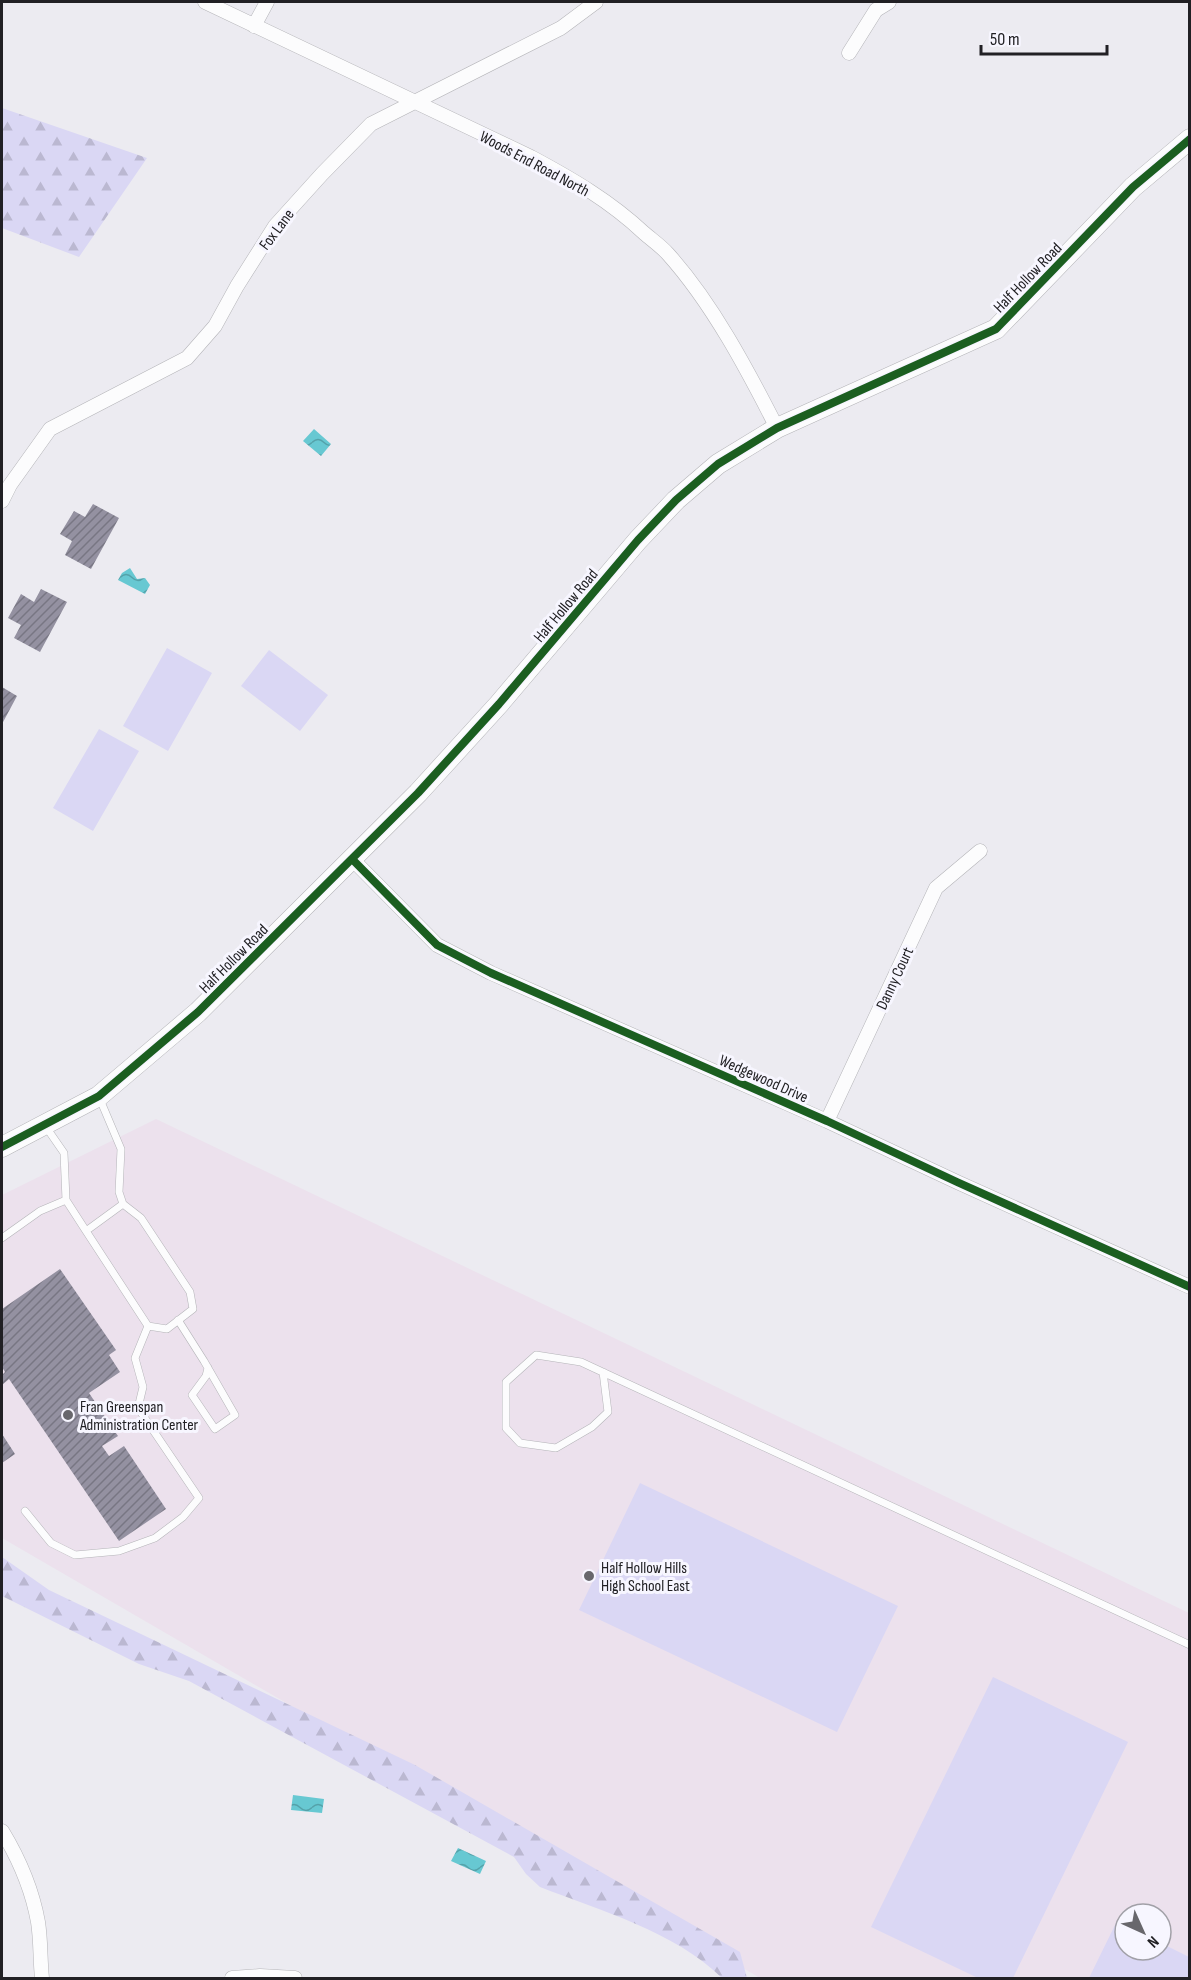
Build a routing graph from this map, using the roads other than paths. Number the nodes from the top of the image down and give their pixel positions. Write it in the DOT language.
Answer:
graph roads {
  1 [pos="205,2"];
  2 [pos="267,2"];
  3 [pos="596,2"];
  4 [pos="889,2"];
  5 [pos="254,26"];
  6 [pos="849,53"];
  7 [pos="413,102"];
  8 [pos="1190,139"];
  9 [pos="777,428"];
  10 [pos="2,501"];
  11 [pos="980,851"];
  12 [pos="352,859"];
  13 [pos="99,1096"];
  14 [pos="827,1121"];
  15 [pos="44,1125"];
  16 [pos="2,1148"];
  17 [pos="66,1200"];
  18 [pos="123,1204"];
  19 [pos="86,1231"];
  20 [pos="2,1238"];
  21 [pos="1190,1287"];
  22 [pos="178,1320"];
  23 [pos="148,1326"];
  24 [pos="208,1368"];
  25 [pos="603,1372"];
  26 [pos="25,1511"];
  27 [pos="1190,1646"];
  28 [pos="2,1831"];
  29 [pos="42,1978"];
  30 [pos="232,1978"];
  31 [pos="295,1978"];
  1 -- 5 [label="street, Woods End Road North"];
  2 -- 5 [label="street"];
  3 -- 7 [label="street, Fox Lane"];
  4 -- 6 [label="street"];
  5 -- 7 [label="street, Woods End Road North"];
  7 -- 9 [label="street, Woods End Road North"];
  7 -- 10 [label="street, Fox Lane"];
  8 -- 9 [label="street, Half Hollow Road"];
  9 -- 12 [label="street, Half Hollow Road"];
  11 -- 14 [label="street, Danny Court"];
  12 -- 13 [label="street, Half Hollow Road"];
  12 -- 14 [label="street, Wedgewood Drive"];
  13 -- 15 [label="street, Half Hollow Road"];
  13 -- 18 [label="lane"];
  14 -- 21 [label="street, Wedgewood Drive"];
  15 -- 16 [label="street, Half Hollow Road"];
  15 -- 17 [label="lane"];
  17 -- 19 [label="lane"];
  17 -- 20 [label="lane"];
  18 -- 19 [label="lane"];
  18 -- 22 [label="lane"];
  19 -- 23 [label="lane"];
  22 -- 23 [label="lane"];
  22 -- 24 [label="lane"];
  23 -- 26 [label="lane"];
  24 -- 24 [label="lane"];
  25 -- 25 [label="lane"];
  25 -- 27 [label="lane"];
  28 -- 29 [label="street"];
  30 -- 31 [label="street"];
}
